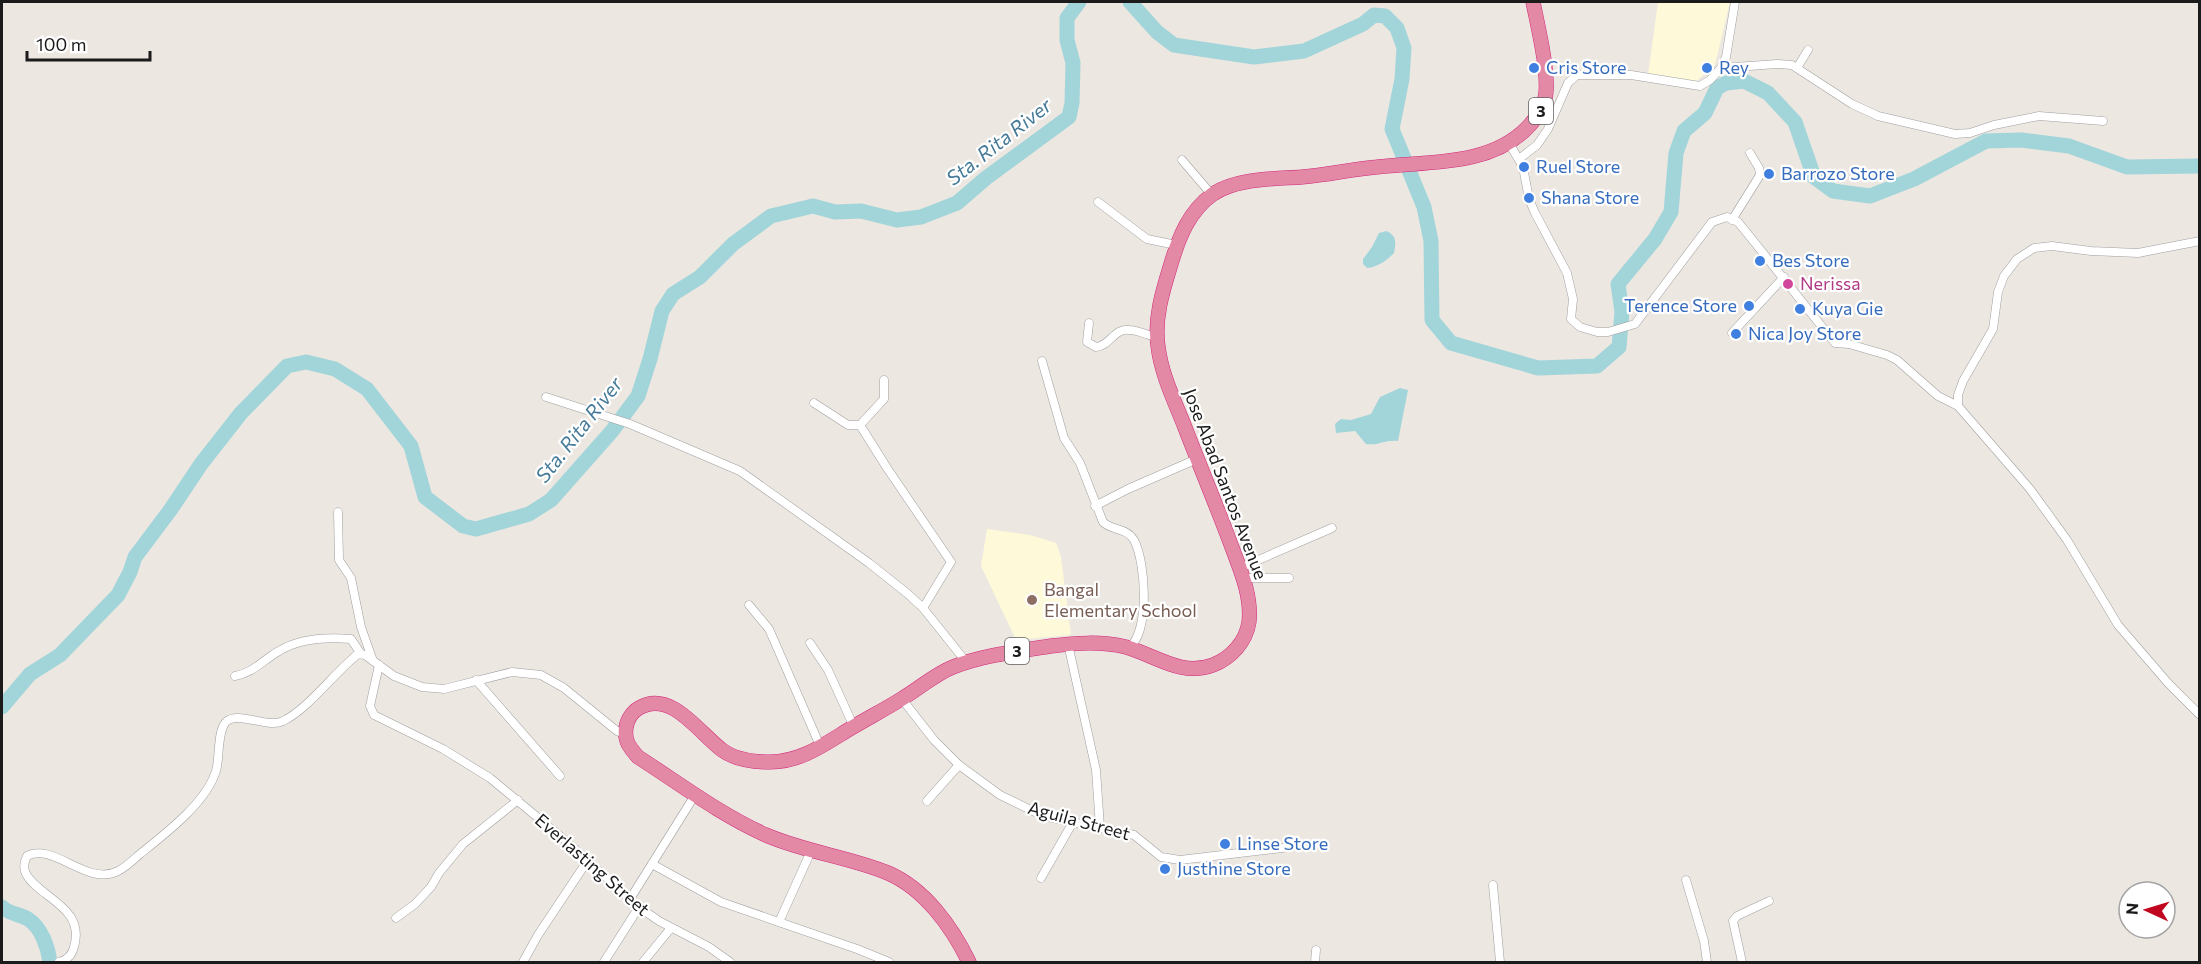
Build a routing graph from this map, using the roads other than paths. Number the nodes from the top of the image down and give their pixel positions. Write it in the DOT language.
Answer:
graph roads {
  1 [pos="1533,2"];
  2 [pos="1735,2"];
  3 [pos="1808,50"];
  4 [pos="1721,68"];
  5 [pos="1797,68"];
  6 [pos="2103,120"];
  7 [pos="1509,143"];
  8 [pos="1750,153"];
  9 [pos="1520,159"];
  10 [pos="1182,160"];
  11 [pos="1212,195"];
  12 [pos="1098,202"];
  13 [pos="1732,220"];
  14 [pos="2199,241"];
  15 [pos="1176,245"];
  16 [pos="1784,278"];
  17 [pos="1089,323"];
  18 [pos="1732,333"];
  19 [pos="1157,338"];
  20 [pos="1042,361"];
  21 [pos="884,380"];
  22 [pos="546,397"];
  23 [pos="814,403"];
  24 [pos="1958,406"];
  25 [pos="860,425"];
  26 [pos="1197,459"];
  27 [pos="1095,506"];
  28 [pos="338,512"];
  29 [pos="1332,528"];
  30 [pos="1241,573"];
  31 [pos="1289,578"];
  32 [pos="749,605"];
  33 [pos="923,608"];
  34 [pos="810,643"];
  35 [pos="1068,644"];
  36 [pos="1129,648"];
  37 [pos="362,654"];
  38 [pos="376,663"];
  39 [pos="967,663"];
  40 [pos="235,676"];
  41 [pos="477,680"];
  42 [pos="902,699"];
  43 [pos="2199,715"];
  44 [pos="854,727"];
  45 [pos="625,734"];
  46 [pos="821,748"];
  47 [pos="959,765"];
  48 [pos="560,776"];
  49 [pos="695,795"];
  50 [pos="518,800"];
  51 [pos="927,801"];
  52 [pos="1073,822"];
  53 [pos="1100,827"];
  54 [pos="1290,847"];
  55 [pos="811,851"];
  56 [pos="588,860"];
  57 [pos="652,864"];
  58 [pos="1041,878"];
  59 [pos="1686,880"];
  60 [pos="1493,885"];
  61 [pos="630,899"];
  62 [pos="1769,901"];
  63 [pos="639,907"];
  64 [pos="396,918"];
  65 [pos="779,922"];
  66 [pos="671,928"];
  67 [pos="1316,950"];
  68 [pos="728,961"];
  69 [pos="62,962"];
  70 [pos="523,963"];
  71 [pos="604,963"];
  72 [pos="643,963"];
  73 [pos="889,963"];
  74 [pos="969,963"];
  75 [pos="1316,963"];
  76 [pos="1500,963"];
  77 [pos="1707,963"];
  78 [pos="1742,963"];
  1 -- 7 [label="highway, Jose Abad Santos Avenue / 3"];
  2 -- 4 [label="street"];
  3 -- 5 [label="street"];
  4 -- 5 [label="street"];
  4 -- 9 [label="street"];
  5 -- 6 [label="street"];
  7 -- 9 [label="street"];
  7 -- 11 [label="highway, Jose Abad Santos Avenue / 3"];
  8 -- 13 [label="street"];
  9 -- 13 [label="street"];
  10 -- 11 [label="street"];
  11 -- 15 [label="highway, Jose Abad Santos Avenue / 3"];
  12 -- 15 [label="street"];
  13 -- 16 [label="street"];
  14 -- 24 [label="street"];
  15 -- 19 [label="highway, Jose Abad Santos Avenue / 3"];
  16 -- 18 [label="street"];
  16 -- 24 [label="street"];
  17 -- 19 [label="street"];
  19 -- 26 [label="highway, Jose Abad Santos Avenue / 3"];
  20 -- 27 [label="street"];
  21 -- 25 [label="street"];
  22 -- 33 [label="street"];
  23 -- 25 [label="street"];
  24 -- 43 [label="street"];
  25 -- 33 [label="street"];
  26 -- 27 [label="street"];
  26 -- 30 [label="highway, Jose Abad Santos Avenue / 3"];
  27 -- 36 [label="street"];
  28 -- 38 [label="street"];
  29 -- 30 [label="street"];
  30 -- 31 [label="street"];
  30 -- 36 [label="highway, Jose Abad Santos Avenue / 3"];
  32 -- 46 [label="street"];
  33 -- 39 [label="street"];
  34 -- 44 [label="street"];
  35 -- 36 [label="highway, Jose Abad Santos Avenue / 3"];
  35 -- 39 [label="highway, Jose Abad Santos Avenue / 3"];
  35 -- 53 [label="street"];
  37 -- 38 [label="street"];
  37 -- 40 [label="street"];
  37 -- 69 [label="street"];
  38 -- 41 [label="street"];
  38 -- 50 [label="street, Everlasting Street"];
  39 -- 42 [label="highway, Jose Abad Santos Avenue / 3"];
  41 -- 45 [label="street"];
  41 -- 48 [label="street"];
  42 -- 44 [label="highway, Jose Abad Santos Avenue / 3"];
  42 -- 47 [label="street, Aguila Street"];
  44 -- 46 [label="highway, Jose Abad Santos Avenue / 3"];
  45 -- 46 [label="highway, Jose Abad Santos Avenue / 3"];
  45 -- 49 [label="highway"];
  47 -- 51 [label="street"];
  47 -- 52 [label="street, Aguila Street"];
  49 -- 55 [label="highway"];
  49 -- 57 [label="street"];
  50 -- 56 [label="street, Everlasting Street"];
  50 -- 64 [label="street"];
  52 -- 53 [label="street, Aguila Street"];
  52 -- 58 [label="street"];
  53 -- 54 [label="street, Aguila Street"];
  55 -- 65 [label="street"];
  55 -- 74 [label="highway"];
  56 -- 61 [label="street, Everlasting Street"];
  56 -- 70 [label="street"];
  57 -- 61 [label="street"];
  57 -- 65 [label="street"];
  59 -- 77 [label="street"];
  60 -- 76 [label="street"];
  61 -- 63 [label="street, Everlasting Street"];
  62 -- 78 [label="street"];
  63 -- 66 [label="street, Everlasting Street"];
  63 -- 71 [label="street"];
  65 -- 73 [label="street"];
  66 -- 68 [label="street, Everlasting Street"];
  66 -- 72 [label="street"];
  67 -- 75 [label="street"];
}
